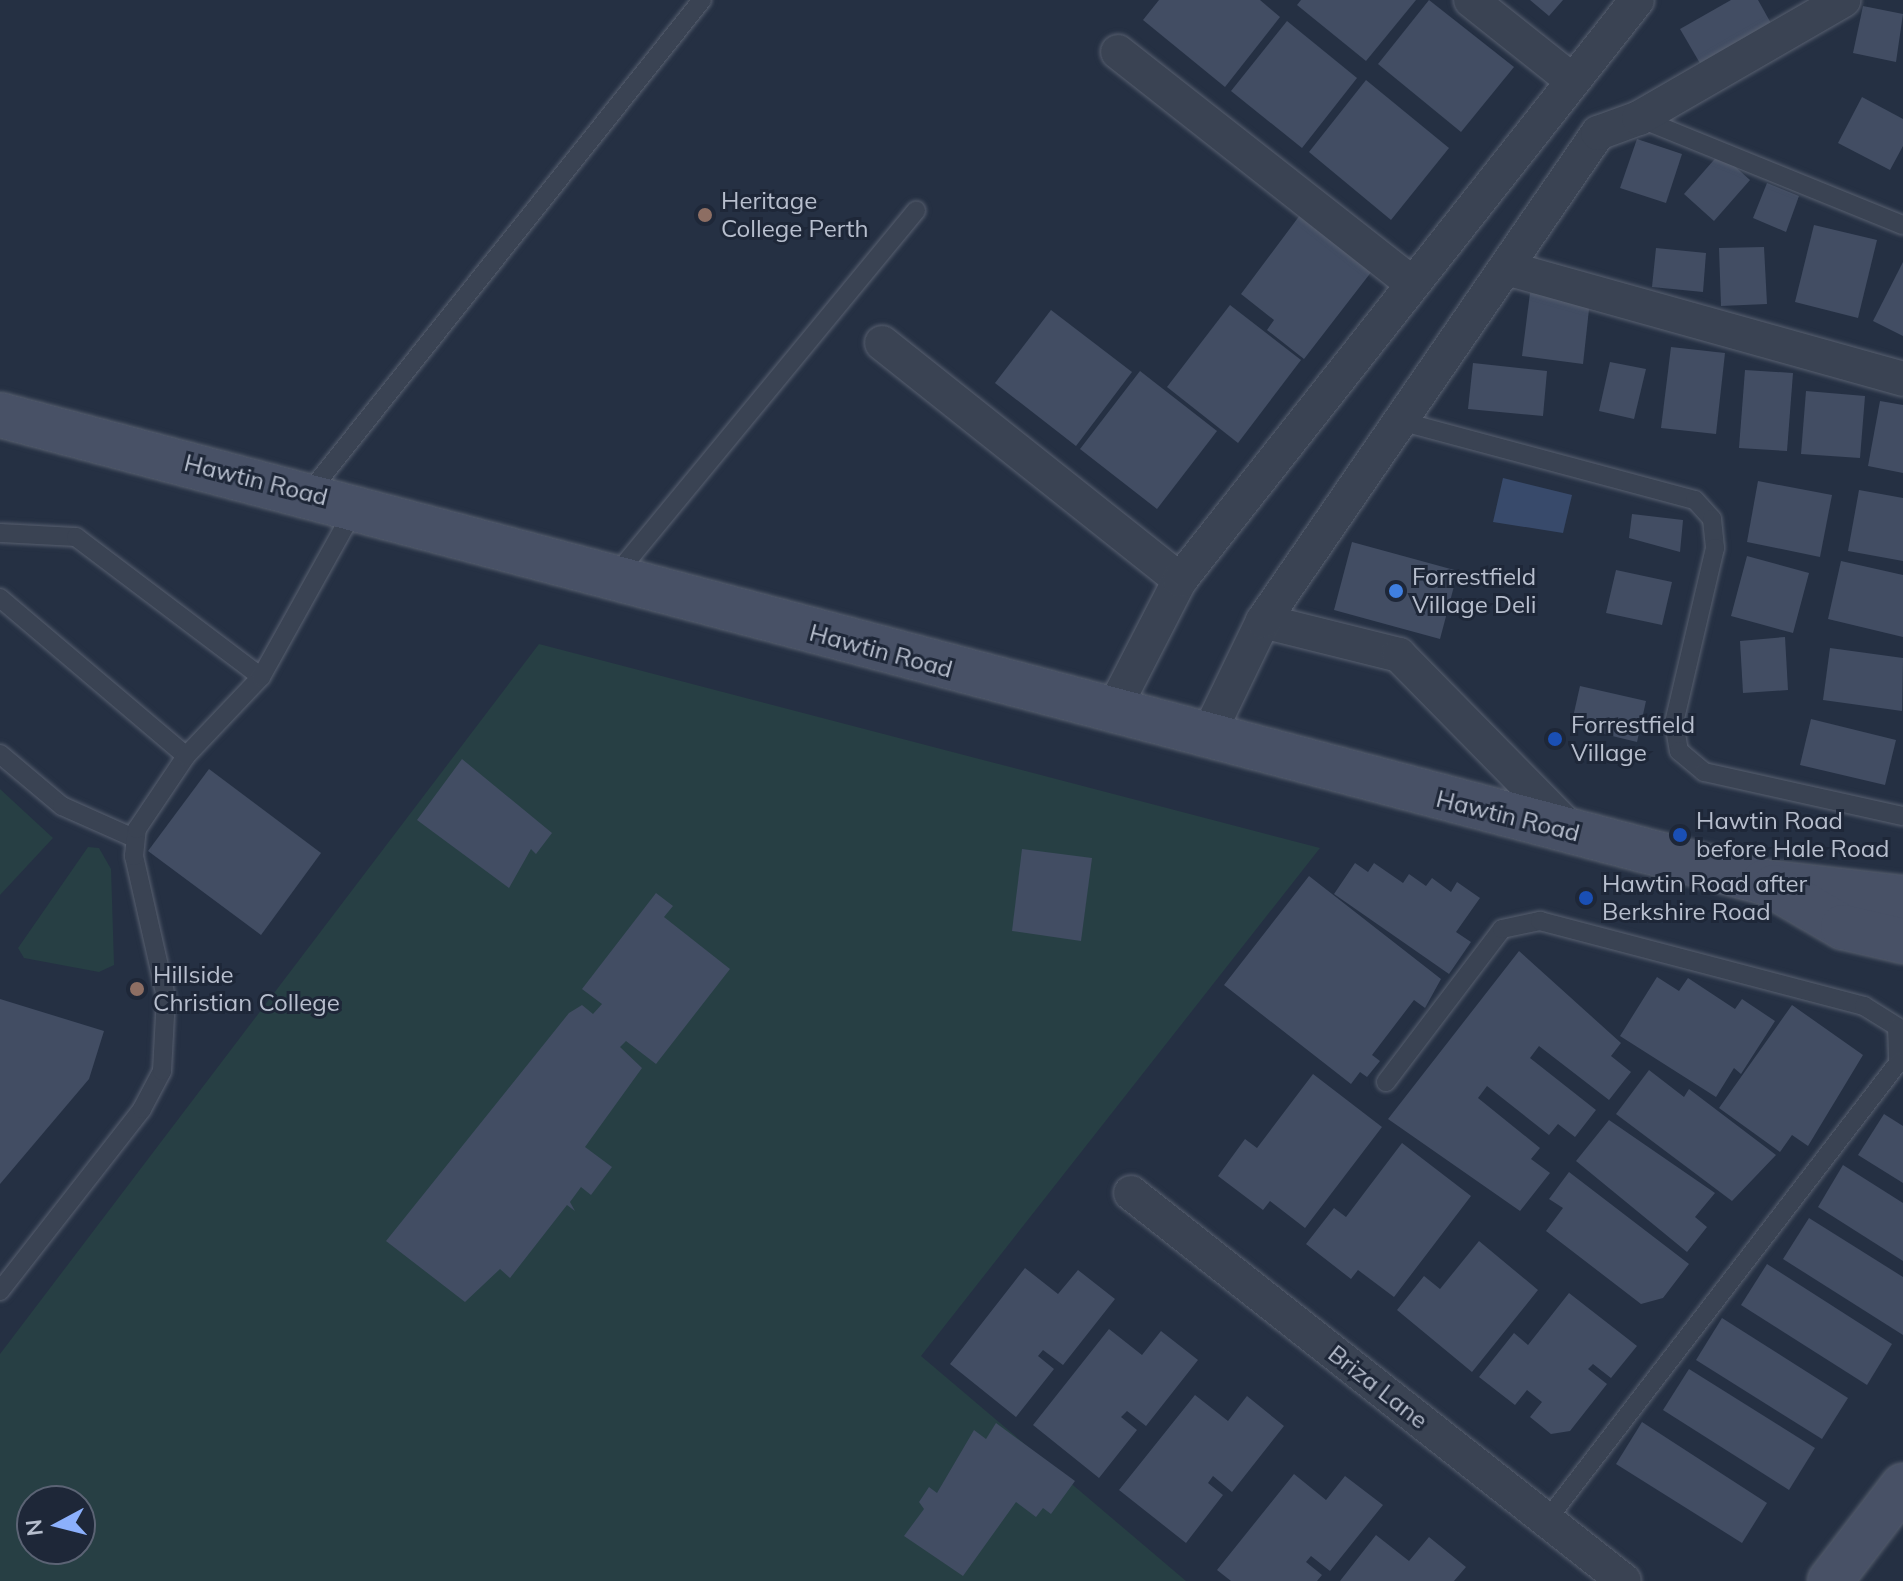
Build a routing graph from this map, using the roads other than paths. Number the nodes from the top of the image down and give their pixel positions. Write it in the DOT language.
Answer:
graph roads {
  1 [pos="702,0"];
  2 [pos="1471,0"];
  3 [pos="1637,0"];
  4 [pos="1843,0"];
  5 [pos="1118,52"];
  6 [pos="1573,81"];
  7 [pos="1639,118"];
  8 [pos="916,210"];
  9 [pos="1903,225"];
  10 [pos="1506,268"];
  11 [pos="1413,284"];
  12 [pos="882,343"];
  13 [pos="1903,379"];
  14 [pos="0,415"];
  15 [pos="1400,421"];
  16 [pos="308,494"];
  17 [pos="356,506"];
  18 [pos="0,533"];
  19 [pos="614,577"];
  20 [pos="1180,580"];
  21 [pos="0,598"];
  22 [pos="1263,621"];
  23 [pos="261,677"];
  24 [pos="1111,714"];
  25 [pos="1206,739"];
  26 [pos="0,754"];
  27 [pos="186,756"];
  28 [pos="1903,816"];
  29 [pos="1576,833"];
  30 [pos="134,838"];
  31 [pos="1764,882"];
  32 [pos="1903,898"];
  33 [pos="1903,941"];
  34 [pos="1386,1082"];
  35 [pos="1131,1193"];
  36 [pos="0,1291"];
  37 [pos="1903,1486"];
  38 [pos="1547,1520"];
  39 [pos="1624,1581"];
  40 [pos="1830,1581"];
  1 -- 16 [label="lane"];
  2 -- 6 [label="street"];
  3 -- 6 [label="street"];
  4 -- 7 [label="street"];
  5 -- 11 [label="street"];
  6 -- 11 [label="street"];
  7 -- 9 [label="lane"];
  7 -- 10 [label="street"];
  8 -- 19 [label="lane"];
  10 -- 13 [label="street"];
  10 -- 15 [label="street"];
  11 -- 20 [label="street"];
  12 -- 20 [label="street"];
  14 -- 16 [label="main road, Hawtin Road"];
  15 -- 22 [label="street"];
  15 -- 28 [label="lane"];
  16 -- 17 [label="main road, Hawtin Road"];
  17 -- 19 [label="main road, Hawtin Road"];
  17 -- 23 [label="lane"];
  18 -- 23 [label="lane"];
  19 -- 24 [label="main road, Hawtin Road"];
  20 -- 24 [label="street"];
  21 -- 27 [label="lane"];
  22 -- 25 [label="street"];
  22 -- 29 [label="street"];
  23 -- 27 [label="lane"];
  24 -- 25 [label="main road, Hawtin Road"];
  25 -- 29 [label="main road, Hawtin Road"];
  26 -- 30 [label="lane"];
  27 -- 30 [label="lane"];
  29 -- 31 [label="main road, Hawtin Road"];
  30 -- 36 [label="lane"];
  31 -- 32 [label="main road, Hawtin Road"];
  31 -- 33 [label="main road, Hawtin Road"];
  34 -- 38 [label="lane"];
  35 -- 38 [label="street, Briza Lane"];
  37 -- 40 [label="main road"];
  38 -- 39 [label="street, Briza Lane"];
}
